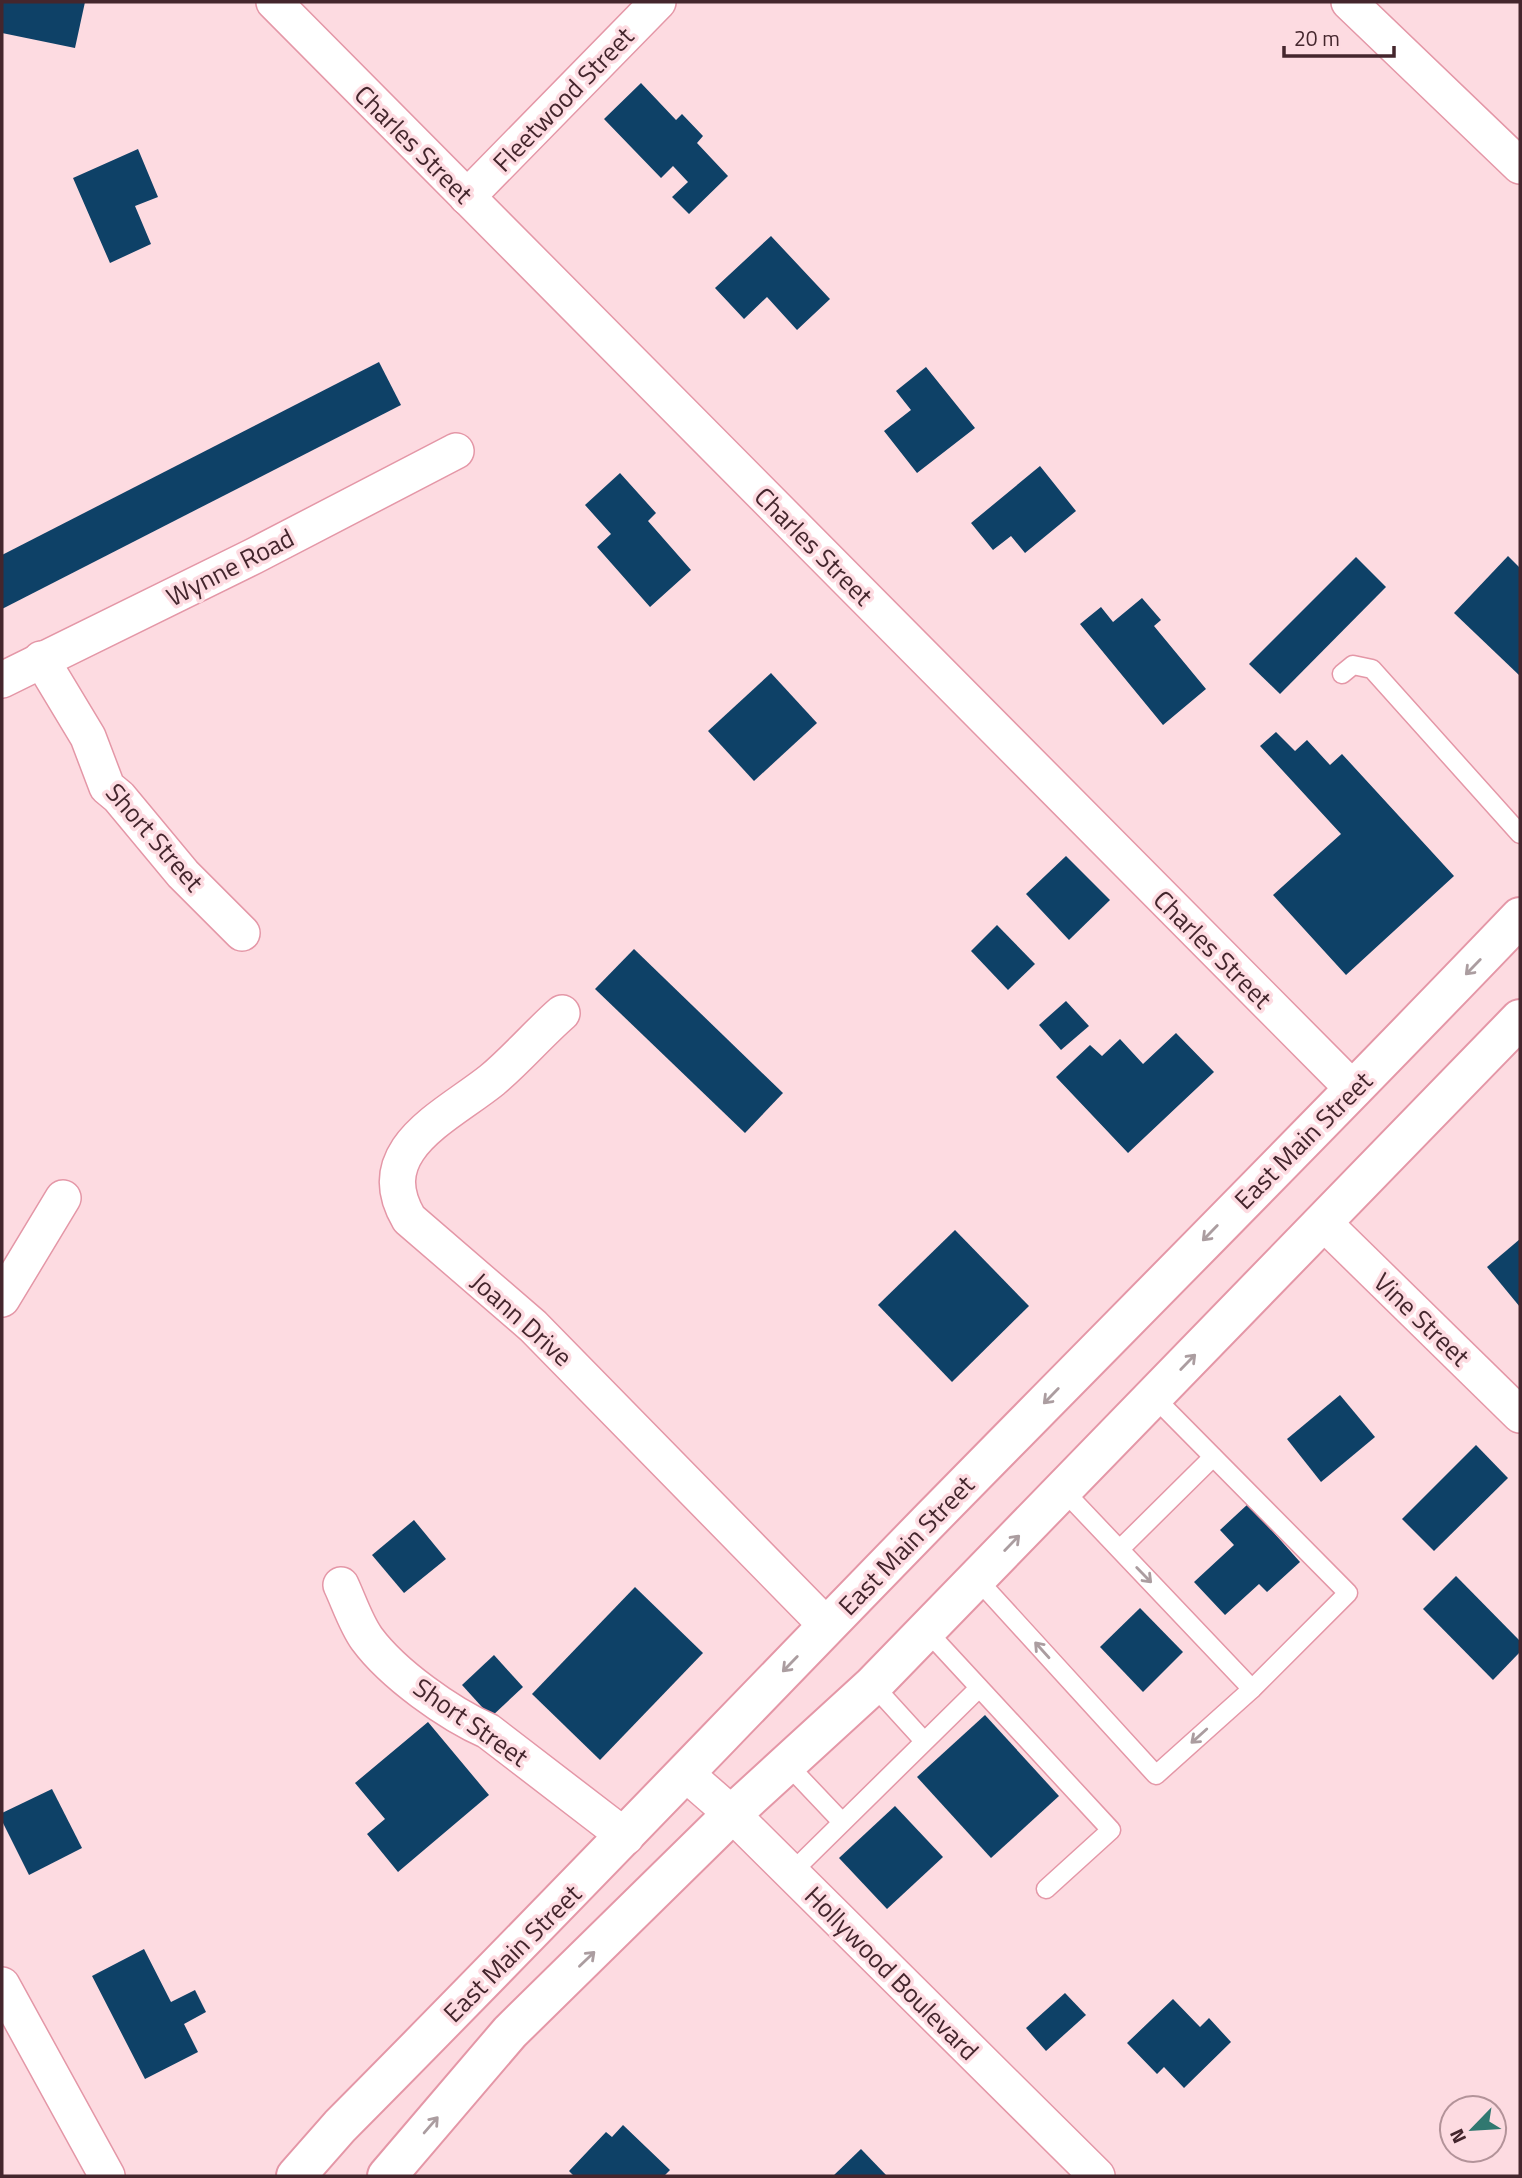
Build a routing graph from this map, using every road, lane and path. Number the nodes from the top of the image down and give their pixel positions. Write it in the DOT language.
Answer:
graph roads {
  1 [pos="274,2"];
  2 [pos="658,2"];
  3 [pos="1349,2"];
  4 [pos="1520,166"];
  5 [pos="467,197"];
  6 [pos="456,450"];
  7 [pos="41,659"];
  8 [pos="1342,674"];
  9 [pos="2,680"];
  10 [pos="1520,834"];
  11 [pos="1520,917"];
  12 [pos="242,933"];
  13 [pos="562,1013"];
  14 [pos="1520,1019"];
  15 [pos="1354,1090"];
  16 [pos="63,1198"];
  17 [pos="1324,1223"];
  18 [pos="2,1299"];
  19 [pos="1154,1397"];
  20 [pos="1520,1415"];
  21 [pos="1213,1457"];
  22 [pos="1063,1490"];
  23 [pos="1119,1549"];
  24 [pos="977,1578"];
  25 [pos="341,1585"];
  26 [pos="827,1626"];
  27 [pos="926,1630"];
  28 [pos="873,1685"];
  29 [pos="979,1688"];
  30 [pos="1252,1689"];
  31 [pos="924,1741"];
  32 [pos="787,1764"];
  33 [pos="685,1773"];
  34 [pos="732,1814"];
  35 [pos="842,1822"];
  36 [pos="626,1837"];
  37 [pos="791,1873"];
  38 [pos="1046,1889"];
  39 [pos="2,1985"];
  40 [pos="390,2175"];
  41 [pos="107,2176"];
  42 [pos="296,2176"];
  43 [pos="1097,2176"];
  1 -- 5 [label="street, Charles Street"];
  2 -- 5 [label="street, Fleetwood Street"];
  3 -- 4 [label="street"];
  5 -- 15 [label="street, Charles Street"];
  6 -- 7 [label="street, Wynne Road"];
  7 -- 9 [label="street, Wynne Road"];
  7 -- 12 [label="street, Short Street"];
  8 -- 10 [label="lane"];
  11 -- 15 [label="main road, East Main Street, one-way"];
  13 -- 26 [label="street, Joann Drive"];
  14 -- 17 [label="main road, East Main Street"];
  15 -- 26 [label="main road, East Main Street, one-way"];
  16 -- 18 [label="street"];
  19 -- 17 [label="main road, East Main Street, one-way"];
  17 -- 20 [label="street, Vine Street"];
  19 -- 21 [label="lane"];
  19 -- 22 [label="main road, East Main Street"];
  21 -- 23 [label="lane"];
  21 -- 30 [label="lane"];
  22 -- 23 [label="lane"];
  24 -- 22 [label="main road, East Main Street, one-way"];
  23 -- 30 [label="lane, one-way"];
  24 -- 27 [label="main road, East Main Street"];
  30 -- 24 [label="lane, one-way"];
  25 -- 36 [label="street, Short Street"];
  26 -- 33 [label="main road, East Main Street, one-way"];
  27 -- 28 [label="main road, East Main Street"];
  27 -- 29 [label="lane"];
  28 -- 31 [label="lane"];
  28 -- 32 [label="main road, East Main Street"];
  29 -- 31 [label="lane"];
  29 -- 38 [label="lane"];
  31 -- 35 [label="lane"];
  32 -- 34 [label="main road, East Main Street"];
  32 -- 35 [label="lane"];
  33 -- 34 [label="street, Hollywood Boulevard"];
  33 -- 36 [label="main road, East Main Street"];
  34 -- 37 [label="street, Hollywood Boulevard"];
  40 -- 34 [label="main road, East Main Street, one-way"];
  35 -- 37 [label="lane"];
  36 -- 42 [label="main road, East Main Street"];
  37 -- 43 [label="street, Hollywood Boulevard"];
  39 -- 41 [label="street"];
}
